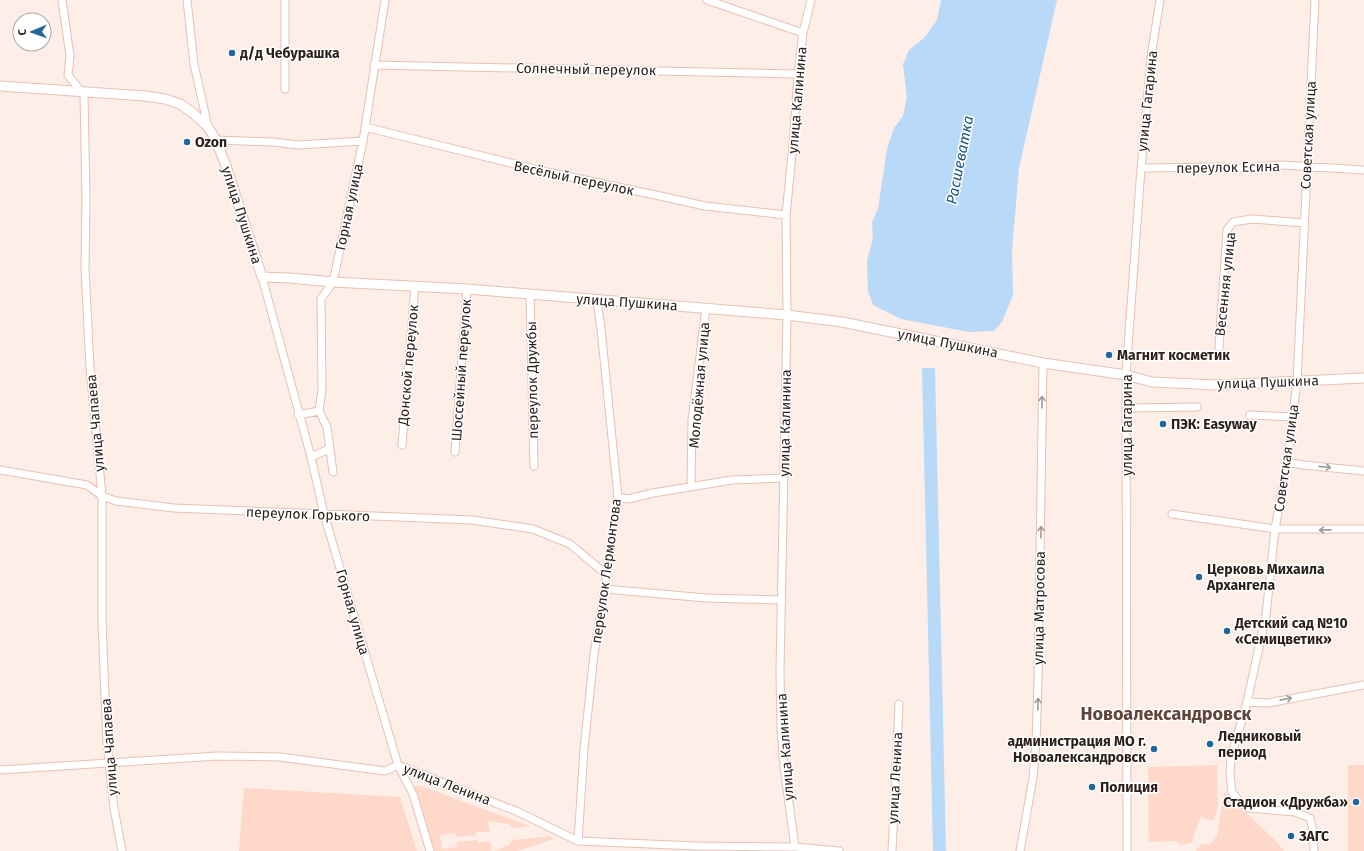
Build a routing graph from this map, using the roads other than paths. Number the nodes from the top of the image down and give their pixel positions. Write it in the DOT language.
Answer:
graph roads {
  1 [pos="62,0"];
  2 [pos="187,0"];
  3 [pos="284,0"];
  4 [pos="385,0"];
  5 [pos="707,0"];
  6 [pos="811,0"];
  7 [pos="1160,0"];
  8 [pos="1315,0"];
  9 [pos="802,33"];
  10 [pos="374,65"];
  11 [pos="798,74"];
  12 [pos="0,86"];
  13 [pos="285,89"];
  14 [pos="81,91"];
  15 [pos="208,127"];
  16 [pos="365,127"];
  17 [pos="216,140"];
  18 [pos="363,141"];
  19 [pos="1306,167"];
  20 [pos="1140,168"];
  21 [pos="1364,170"];
  22 [pos="786,215"];
  23 [pos="1304,223"];
  24 [pos="262,278"];
  25 [pos="333,282"];
  26 [pos="415,286"];
  27 [pos="467,289"];
  28 [pos="530,294"];
  29 [pos="597,300"];
  30 [pos="706,308"];
  31 [pos="787,315"];
  32 [pos="1219,347"];
  33 [pos="1043,363"];
  34 [pos="1126,375"];
  35 [pos="1364,378"];
  36 [pos="1297,382"];
  37 [pos="1197,407"];
  38 [pos="1127,408"];
  39 [pos="319,411"];
  40 [pos="298,415"];
  41 [pos="1250,415"];
  42 [pos="1293,417"];
  43 [pos="402,445"];
  44 [pos="329,449"];
  45 [pos="455,452"];
  46 [pos="311,457"];
  47 [pos="1287,462"];
  48 [pos="534,466"];
  49 [pos="0,470"];
  50 [pos="1364,471"];
  51 [pos="333,472"];
  52 [pos="784,478"];
  53 [pos="692,486"];
  54 [pos="102,496"];
  55 [pos="618,497"];
  56 [pos="324,514"];
  57 [pos="1172,514"];
  58 [pos="1275,529"];
  59 [pos="1364,529"];
  60 [pos="608,575"];
  61 [pos="605,589"];
  62 [pos="782,600"];
  63 [pos="1364,685"];
  64 [pos="1247,702"];
  65 [pos="899,704"];
  66 [pos="109,764"];
  67 [pos="398,765"];
  68 [pos="0,770"];
  69 [pos="578,842"];
  70 [pos="795,847"];
  71 [pos="122,851"];
  72 [pos="430,851"];
  73 [pos="839,851"];
  74 [pos="892,851"];
  75 [pos="1020,851"];
  76 [pos="1127,851"];
  77 [pos="1314,851"];
  1 -- 14 [label="street, улица Чапаева"];
  2 -- 15 [label="street"];
  3 -- 13 [label="street"];
  4 -- 10 [label="street, Горная улица"];
  5 -- 9 [label="street"];
  6 -- 9 [label="street, улица Калинина"];
  7 -- 20 [label="street, улица Гагарина"];
  8 -- 19 [label="street, Советская улица"];
  9 -- 11 [label="street, улица Калинина"];
  10 -- 11 [label="street, Солнечный переулок"];
  10 -- 16 [label="street, Горная улица"];
  11 -- 22 [label="street, улица Калинина"];
  12 -- 14 [label="main road, улица Пушкина"];
  14 -- 15 [label="main road, улица Пушкина"];
  14 -- 54 [label="street, улица Чапаева"];
  15 -- 17 [label="main road, улица Пушкина"];
  16 -- 18 [label="street, Горная улица"];
  16 -- 22 [label="street, Весёлый переулок"];
  17 -- 18 [label="street"];
  17 -- 24 [label="main road, улица Пушкина"];
  18 -- 25 [label="street, Горная улица"];
  19 -- 20 [label="street, переулок Есина"];
  19 -- 21 [label="street, переулок Есина"];
  19 -- 23 [label="street, Советская улица"];
  20 -- 34 [label="street, улица Гагарина"];
  22 -- 31 [label="street, улица Калинина"];
  23 -- 32 [label="street, Весенняя улица"];
  23 -- 36 [label="street, Советская улица"];
  24 -- 25 [label="main road, улица Пушкина"];
  24 -- 40 [label="street, Горная улица"];
  25 -- 26 [label="main road, улица Пушкина"];
  25 -- 39 [label="street, Горная улица"];
  26 -- 27 [label="main road, улица Пушкина"];
  26 -- 43 [label="street, Донской переулок"];
  27 -- 28 [label="main road, улица Пушкина"];
  27 -- 45 [label="street, Шоссейный переулок"];
  28 -- 29 [label="main road, улица Пушкина"];
  28 -- 48 [label="street, переулок Дружбы"];
  29 -- 30 [label="main road, улица Пушкина"];
  29 -- 55 [label="street, переулок Лермонтова"];
  30 -- 31 [label="main road, улица Пушкина"];
  30 -- 53 [label="street, Молодёжная улица"];
  31 -- 33 [label="main road, улица Пушкина"];
  31 -- 52 [label="street, улица Калинина"];
  33 -- 34 [label="main road, улица Пушкина"];
  75 -- 33 [label="street, улица Матросова, one-way"];
  34 -- 36 [label="main road, улица Пушкина"];
  34 -- 38 [label="street, улица Гагарина"];
  35 -- 36 [label="main road, улица Пушкина"];
  36 -- 42 [label="street, Советская улица"];
  37 -- 38 [label="street"];
  38 -- 76 [label="street, улица Гагарина"];
  39 -- 40 [label="street"];
  39 -- 44 [label="street"];
  40 -- 46 [label="street, Горная улица"];
  41 -- 42 [label="street"];
  42 -- 47 [label="street, Советская улица"];
  44 -- 46 [label="street"];
  44 -- 51 [label="street"];
  46 -- 56 [label="street, Горная улица"];
  47 -- 50 [label="street, one-way"];
  47 -- 58 [label="street, Советская улица"];
  49 -- 54 [label="street, переулок Горького"];
  52 -- 53 [label="street"];
  52 -- 62 [label="street, улица Калинина"];
  53 -- 55 [label="street"];
  54 -- 56 [label="street, переулок Горького"];
  54 -- 66 [label="street, улица Чапаева"];
  55 -- 60 [label="street, переулок Лермонтова"];
  56 -- 60 [label="street, переулок Горького"];
  56 -- 67 [label="street, Горная улица"];
  57 -- 58 [label="street"];
  59 -- 58 [label="street, one-way"];
  58 -- 64 [label="street, Советская улица"];
  60 -- 61 [label="street, переулок Лермонтова"];
  61 -- 62 [label="street"];
  61 -- 69 [label="street, переулок Лермонтова"];
  62 -- 70 [label="street, улица Калинина"];
  64 -- 63 [label="street, one-way"];
  64 -- 77 [label="street, Советская улица"];
  65 -- 74 [label="street, улица Ленина"];
  66 -- 67 [label="street, улица Ленина"];
  66 -- 68 [label="street, улица Ленина"];
  66 -- 71 [label="street, улица Чапаева"];
  67 -- 69 [label="street, улица Ленина"];
  67 -- 72 [label="street, Горная улица"];
  69 -- 70 [label="street, улица Ленина"];
  70 -- 73 [label="street, улица Ленина"];
}
